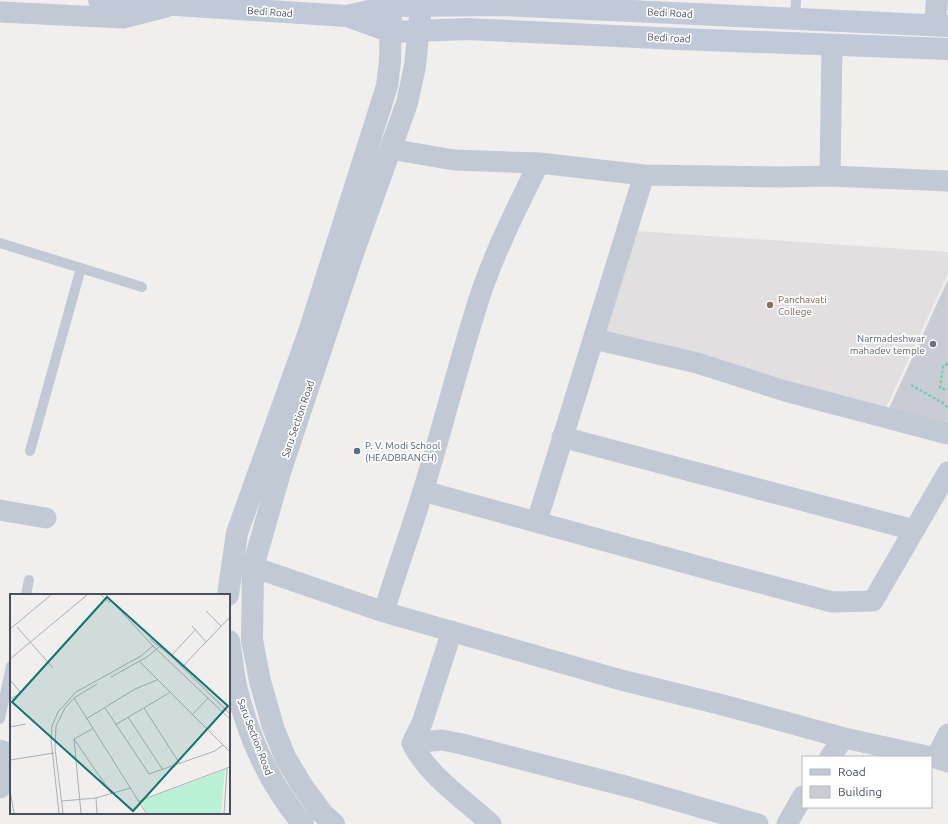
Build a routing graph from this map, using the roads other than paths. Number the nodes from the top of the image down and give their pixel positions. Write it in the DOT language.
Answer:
graph roads {
  1 [pos="99,0"];
  2 [pos="937,0"];
  3 [pos="169,3"];
  4 [pos="506,3"];
  5 [pos="600,5"];
  6 [pos="391,6"];
  7 [pos="421,6"];
  8 [pos="795,10"];
  9 [pos="0,12"];
  10 [pos="347,16"];
  11 [pos="942,26"];
  12 [pos="419,30"];
  13 [pos="391,32"];
  14 [pos="832,46"];
  15 [pos="948,49"];
  16 [pos="390,149"];
  17 [pos="539,162"];
  18 [pos="644,175"];
  19 [pos="830,176"];
  20 [pos="948,181"];
  21 [pos="0,243"];
  22 [pos="81,268"];
  23 [pos="142,287"];
  24 [pos="594,339"];
  25 [pos="948,434"];
  26 [pos="562,437"];
  27 [pos="30,451"];
  28 [pos="948,472"];
  29 [pos="423,491"];
  30 [pos="0,510"];
  31 [pos="46,518"];
  32 [pos="537,521"];
  33 [pos="914,530"];
  34 [pos="253,566"];
  35 [pos="29,580"];
  36 [pos="26,594"];
  37 [pos="228,594"];
  38 [pos="384,612"];
  39 [pos="452,631"];
  40 [pos="230,647"];
  41 [pos="10,671"];
  42 [pos="0,719"];
  43 [pos="948,734"];
  44 [pos="844,738"];
  45 [pos="412,743"];
  46 [pos="5,752"];
  47 [pos="831,756"];
  48 [pos="924,756"];
  49 [pos="932,758"];
  50 [pos="942,760"];
  51 [pos="0,788"];
  52 [pos="802,798"];
  53 [pos="303,824"];
  54 [pos="334,824"];
  55 [pos="491,824"];
  56 [pos="758,824"];
  57 [pos="787,824"];
  1 -- 3 [label="main road, Bedi Road"];
  2 -- 11 [label="street"];
  3 -- 9 [label="street"];
  3 -- 10 [label="main road, Bedi Road"];
  4 -- 5 [label="main road, Bedi Road"];
  4 -- 7 [label="main road, Bedi Road"];
  5 -- 8 [label="main road, Bedi Road"];
  6 -- 7 [label="main road, Bedi Road"];
  6 -- 10 [label="main road, Bedi Road"];
  6 -- 13 [label="street, Saru Section Road"];
  7 -- 12 [label="street, Saru Section Road"];
  8 -- 11 [label="main road, Bedi Road"];
  10 -- 13 [label="main road, Bedi Road"];
  12 -- 13 [label="main road, Bedi road"];
  12 -- 14 [label="main road, Bedi road"];
  12 -- 16 [label="street, Saru Section Road"];
  13 -- 37 [label="street, Saru Section Road"];
  14 -- 15 [label="main road, Bedi road"];
  14 -- 19 [label="street"];
  16 -- 17 [label="street"];
  16 -- 34 [label="street, Saru Section Road"];
  17 -- 18 [label="street"];
  17 -- 29 [label="street"];
  18 -- 19 [label="street"];
  18 -- 24 [label="street"];
  19 -- 20 [label="street"];
  21 -- 22 [label="lane"];
  22 -- 23 [label="lane"];
  22 -- 27 [label="lane"];
  24 -- 25 [label="street"];
  24 -- 26 [label="street"];
  26 -- 32 [label="street"];
  26 -- 33 [label="street"];
  28 -- 33 [label="street"];
  29 -- 32 [label="street"];
  29 -- 38 [label="street"];
  30 -- 31 [label="street"];
  32 -- 33 [label="street"];
  34 -- 38 [label="street"];
  34 -- 54 [label="street, Saru Section Road"];
  35 -- 36 [label="lane"];
  38 -- 39 [label="street"];
  39 -- 44 [label="street"];
  39 -- 45 [label="street"];
  40 -- 53 [label="street, Saru Section Road"];
  41 -- 42 [label="lane"];
  43 -- 50 [label="street"];
  44 -- 47 [label="street"];
  44 -- 48 [label="street"];
  45 -- 55 [label="street"];
  45 -- 56 [label="street"];
  46 -- 51 [label="street"];
  49 -- 50 [label="street"];
  52 -- 57 [label="street"];
}
